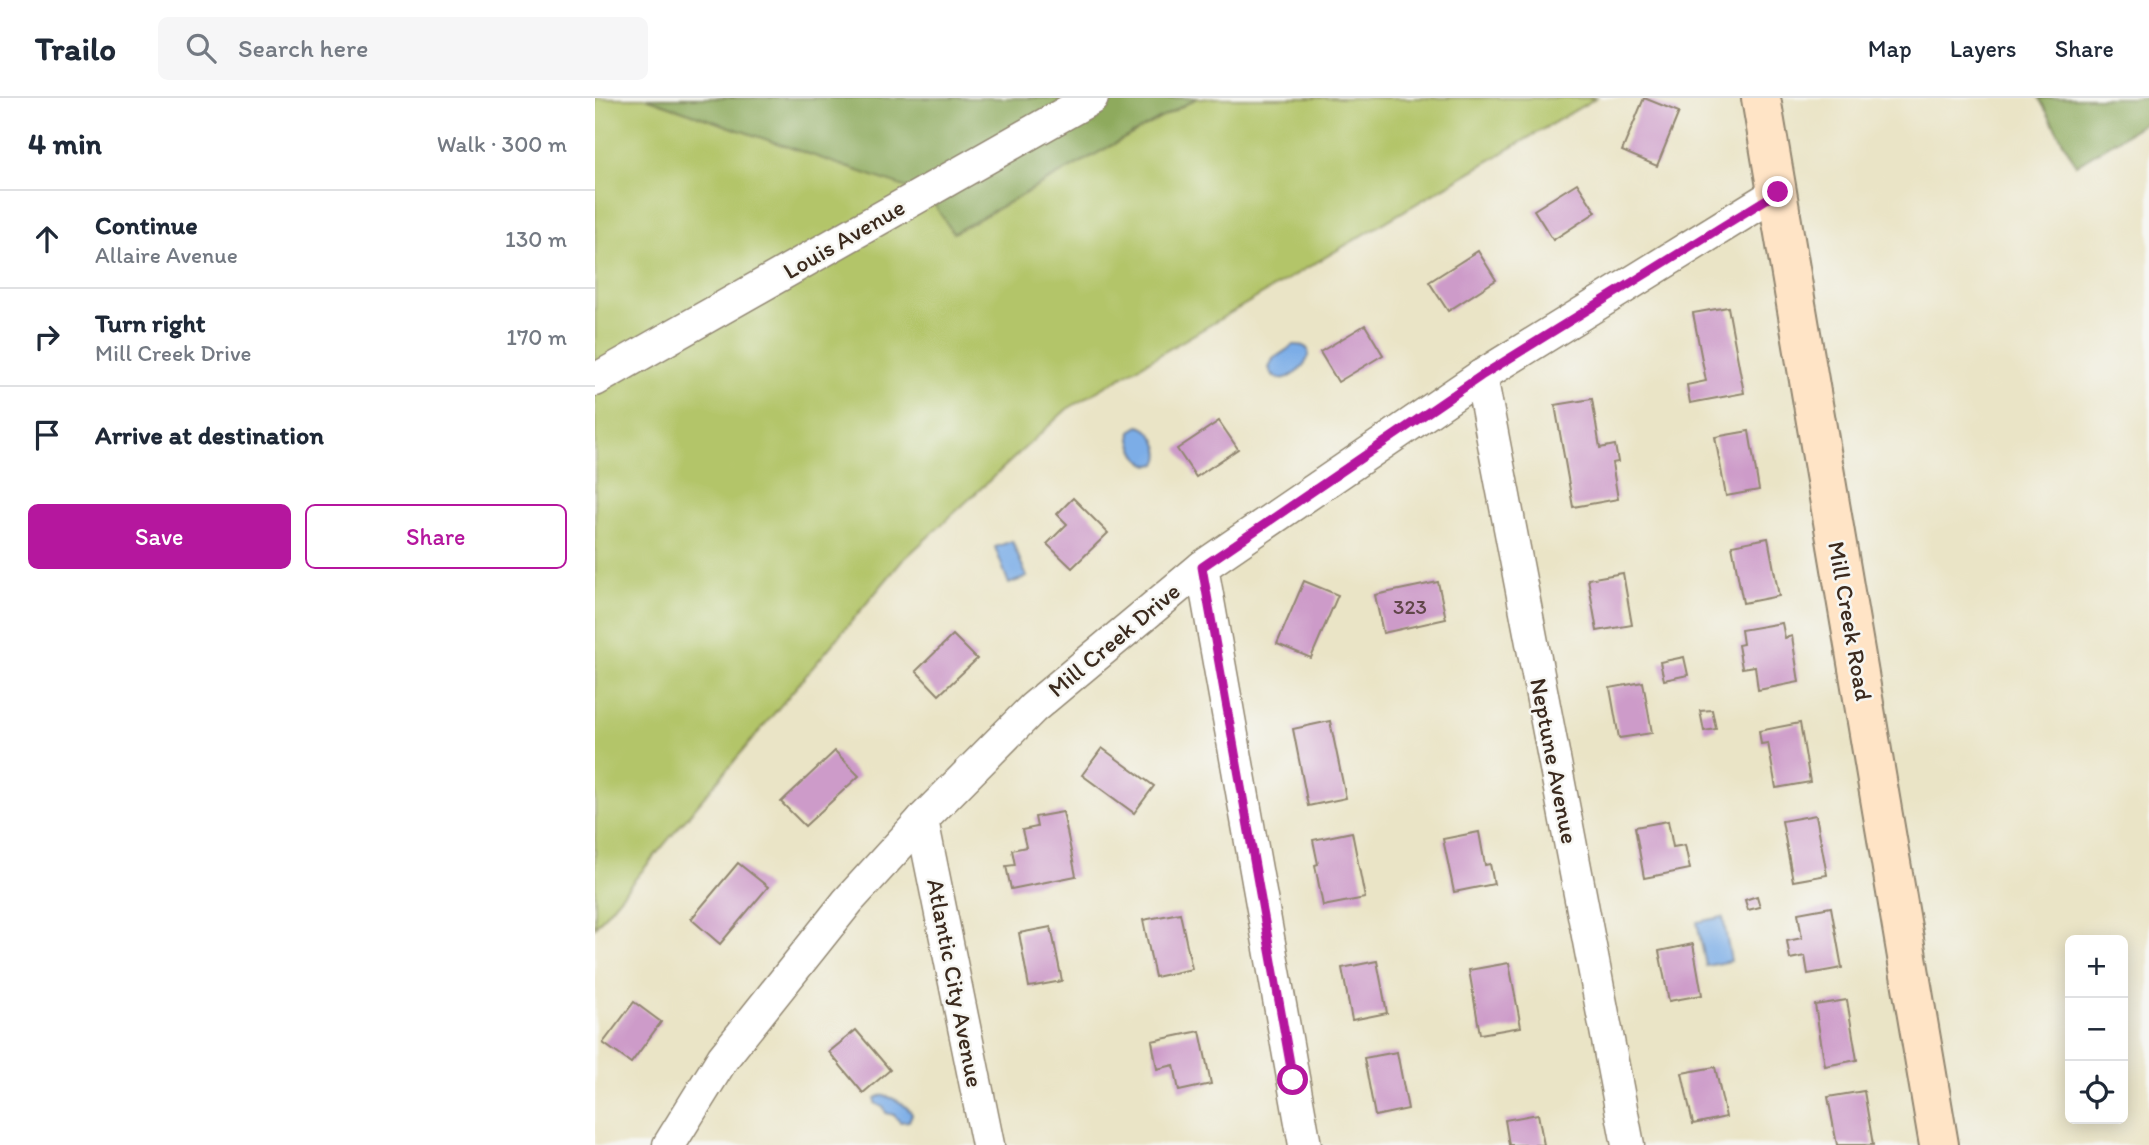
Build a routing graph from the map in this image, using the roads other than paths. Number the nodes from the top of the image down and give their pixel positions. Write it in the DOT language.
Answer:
graph roads {
  1 [pos="1092,98"];
  2 [pos="1761,98"];
  3 [pos="1778,192"];
  4 [pos="1481,376"];
  5 [pos="595,380"];
  6 [pos="1202,567"];
  7 [pos="922,820"];
  8 [pos="671,1144"];
  9 [pos="988,1145"];
  10 [pos="1305,1145"];
  11 [pos="1627,1145"];
  12 [pos="1939,1145"];
  1 -- 5 [label="street, Louis Avenue"];
  2 -- 3 [label="street, Mill Creek Road"];
  3 -- 4 [label="street, Mill Creek Drive"];
  3 -- 12 [label="street, Mill Creek Road"];
  4 -- 6 [label="street, Mill Creek Drive"];
  4 -- 11 [label="street, Neptune Avenue"];
  6 -- 7 [label="street, Mill Creek Drive"];
  6 -- 10 [label="street"];
  7 -- 8 [label="street, Mill Creek Drive"];
  7 -- 9 [label="street, Atlantic City Avenue"];
}
